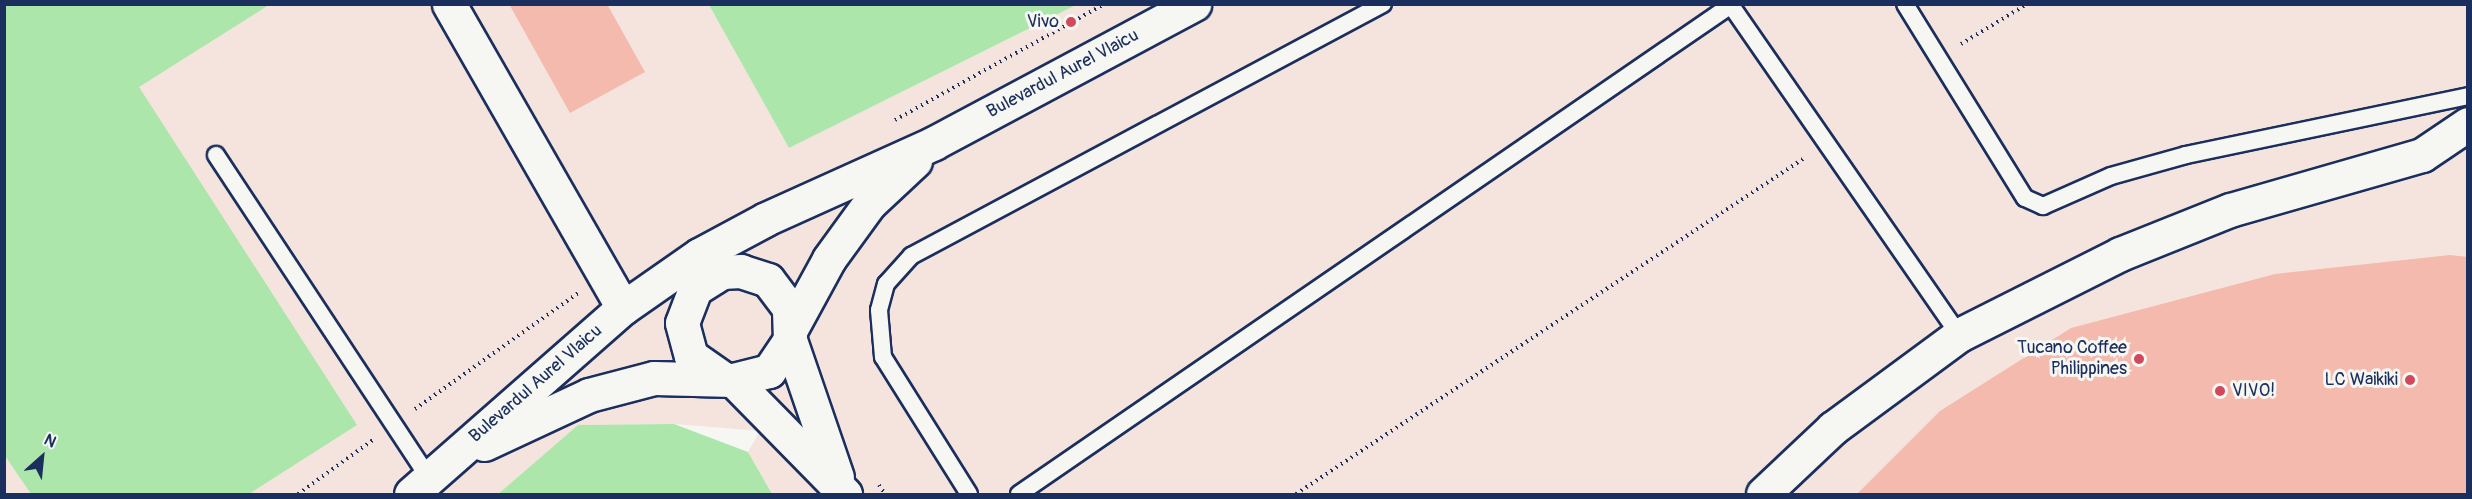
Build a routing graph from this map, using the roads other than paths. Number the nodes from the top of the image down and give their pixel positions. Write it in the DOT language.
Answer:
graph roads {
  1 [pos="449,4"];
  2 [pos="1194,4"];
  3 [pos="1383,4"];
  4 [pos="1905,4"];
  5 [pos="1730,5"];
  6 [pos="2468,96"];
  7 [pos="2468,124"];
  8 [pos="934,143"];
  9 [pos="216,155"];
  10 [pos="766,219"];
  11 [pos="741,271"];
  12 [pos="686,306"];
  13 [pos="623,308"];
  14 [pos="791,333"];
  15 [pos="1959,335"];
  16 [pos="727,379"];
  17 [pos="430,478"];
  18 [pos="843,492"];
  19 [pos="969,495"];
  20 [pos="1019,495"];
  21 [pos="1763,495"];
  1 -- 13 [label="main road"];
  2 -- 8 [label="main road, Bulevardul Aurel Vlaicu"];
  3 -- 19 [label="lane"];
  4 -- 6 [label="lane"];
  5 -- 15 [label="lane"];
  5 -- 20 [label="lane"];
  7 -- 15 [label="main road"];
  8 -- 10 [label="main road, Bulevardul Aurel Vlaicu"];
  8 -- 14 [label="main road, Bulevardul Aurel Vlaicu"];
  9 -- 17 [label="lane"];
  10 -- 11 [label="main road"];
  10 -- 13 [label="main road, Bulevardul Aurel Vlaicu"];
  11 -- 12 [label="main road"];
  11 -- 14 [label="main road"];
  12 -- 13 [label="main road"];
  12 -- 16 [label="main road"];
  13 -- 17 [label="main road, Bulevardul Aurel Vlaicu"];
  14 -- 16 [label="main road, Bulevardul Aurel Vlaicu"];
  14 -- 18 [label="main road"];
  15 -- 21 [label="main road"];
  16 -- 17 [label="main road, Bulevardul Aurel Vlaicu"];
  16 -- 18 [label="main road"];
}
